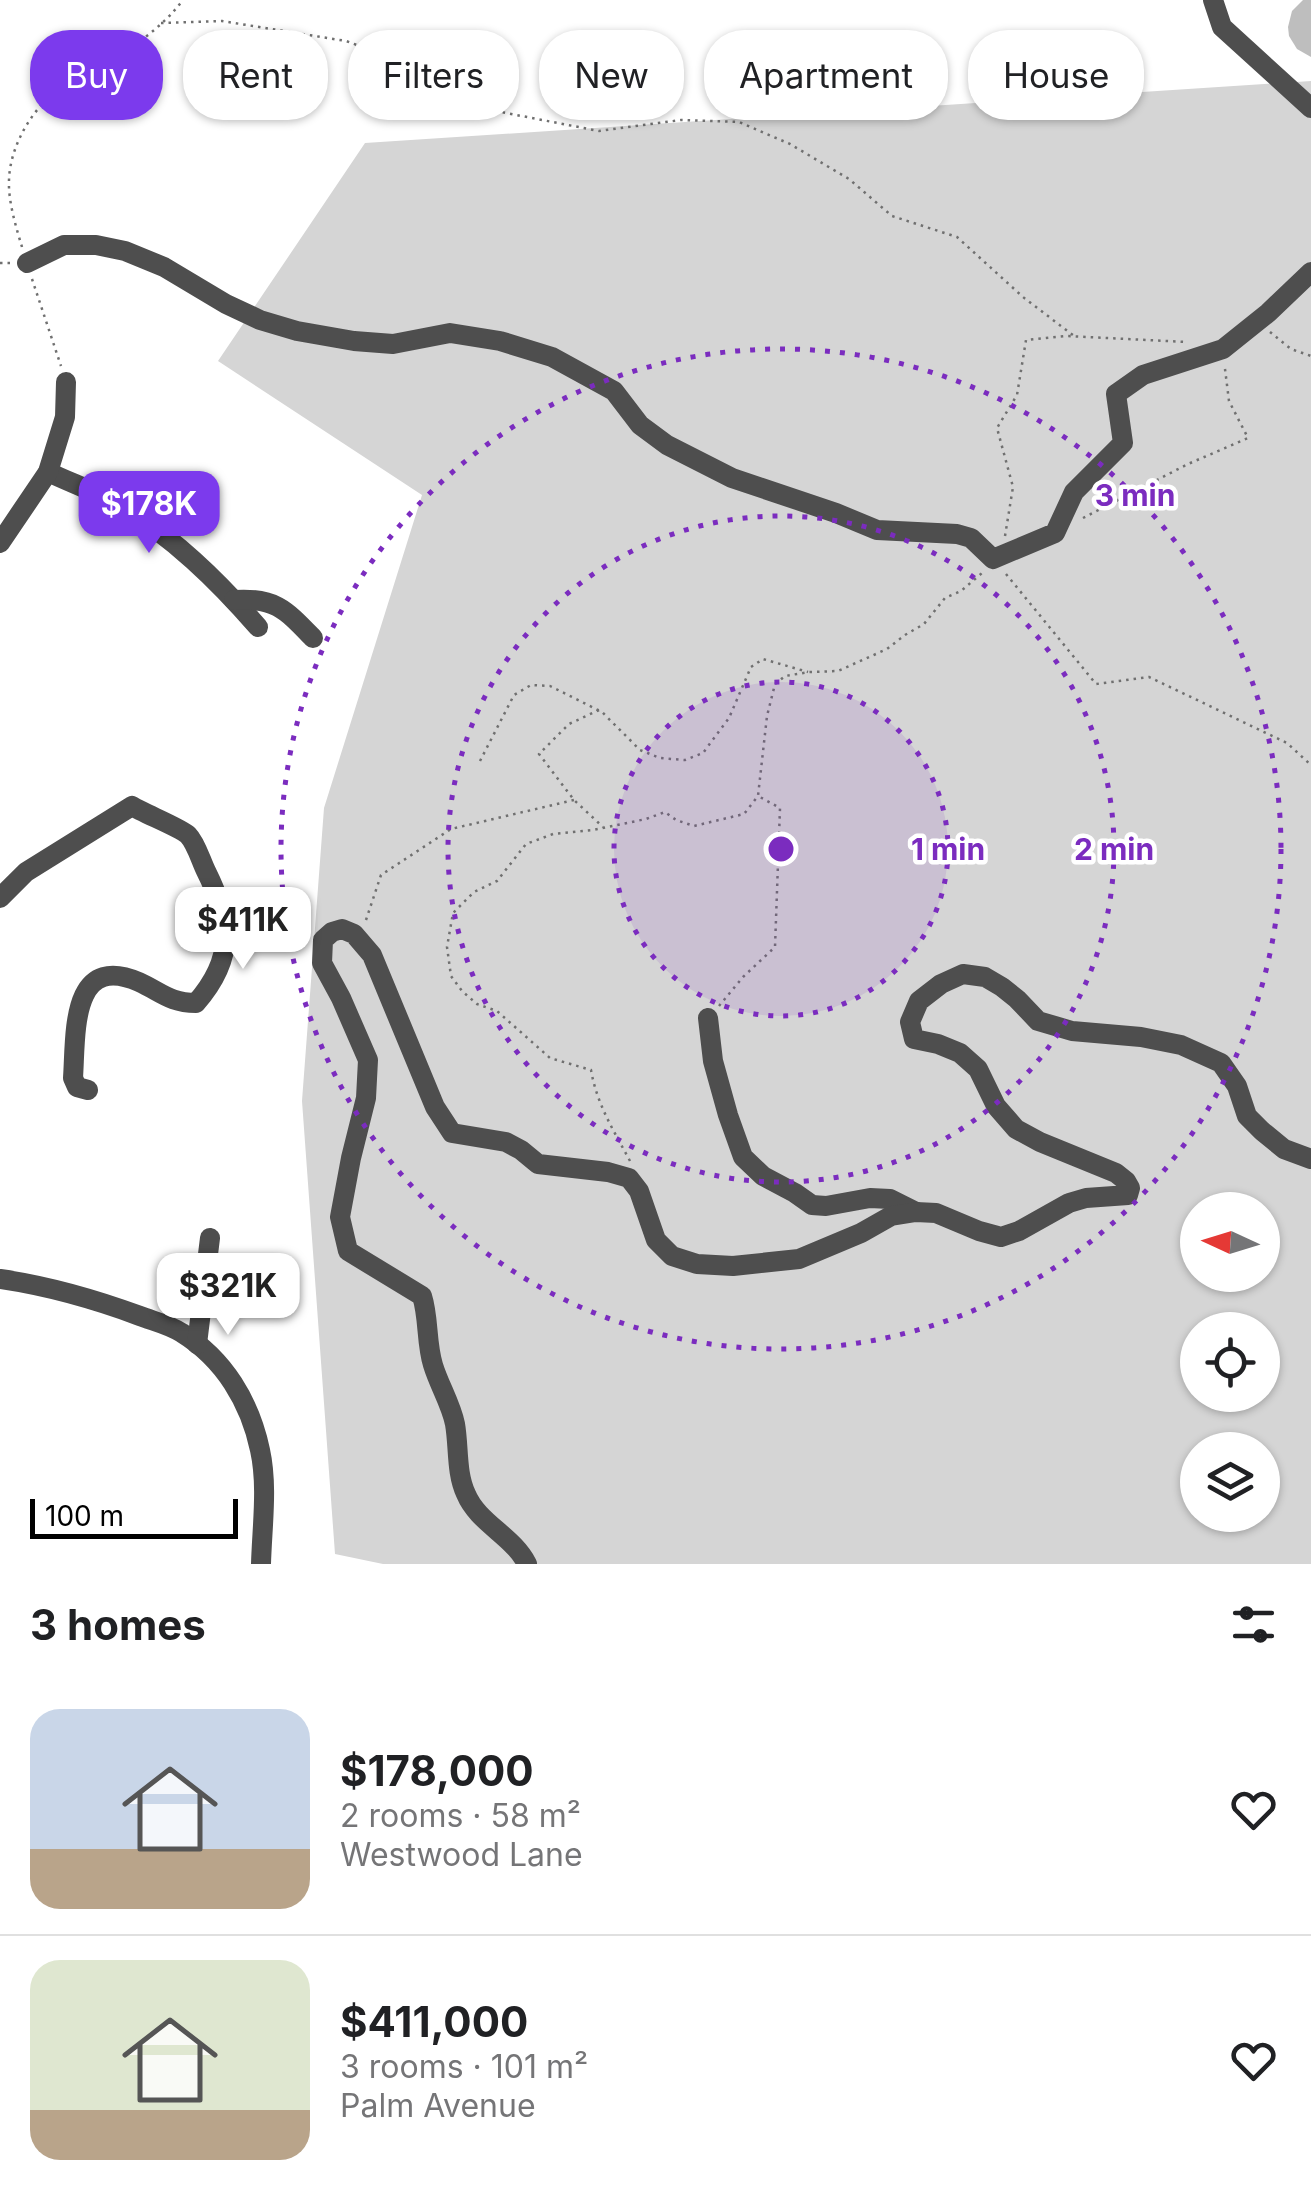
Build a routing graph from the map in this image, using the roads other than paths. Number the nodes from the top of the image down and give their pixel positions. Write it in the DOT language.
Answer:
graph roads {
  1 [pos="1213,0"];
  2 [pos="1311,108"];
  3 [pos="28,263"];
  4 [pos="1311,272"];
  5 [pos="66,382"];
  6 [pos="48,472"];
  7 [pos="0,543"];
  8 [pos="234,600"];
  9 [pos="258,627"];
  10 [pos="313,638"];
  11 [pos="0,898"];
  12 [pos="708,1018"];
  13 [pos="88,1090"];
  14 [pos="1311,1160"];
  15 [pos="916,1212"];
  16 [pos="210,1238"];
  17 [pos="0,1279"];
  18 [pos="197,1344"];
  19 [pos="260,1564"];
  20 [pos="527,1564"];
  1 -- 2 [label="street"];
  3 -- 4 [label="street"];
  5 -- 6 [label="street"];
  6 -- 7 [label="street"];
  6 -- 8 [label="street"];
  8 -- 9 [label="street"];
  8 -- 10 [label="street"];
  11 -- 13 [label="street"];
  12 -- 15 [label="street"];
  14 -- 15 [label="street"];
  15 -- 20 [label="street"];
  16 -- 18 [label="street"];
  17 -- 18 [label="street"];
  18 -- 19 [label="street"];
}
